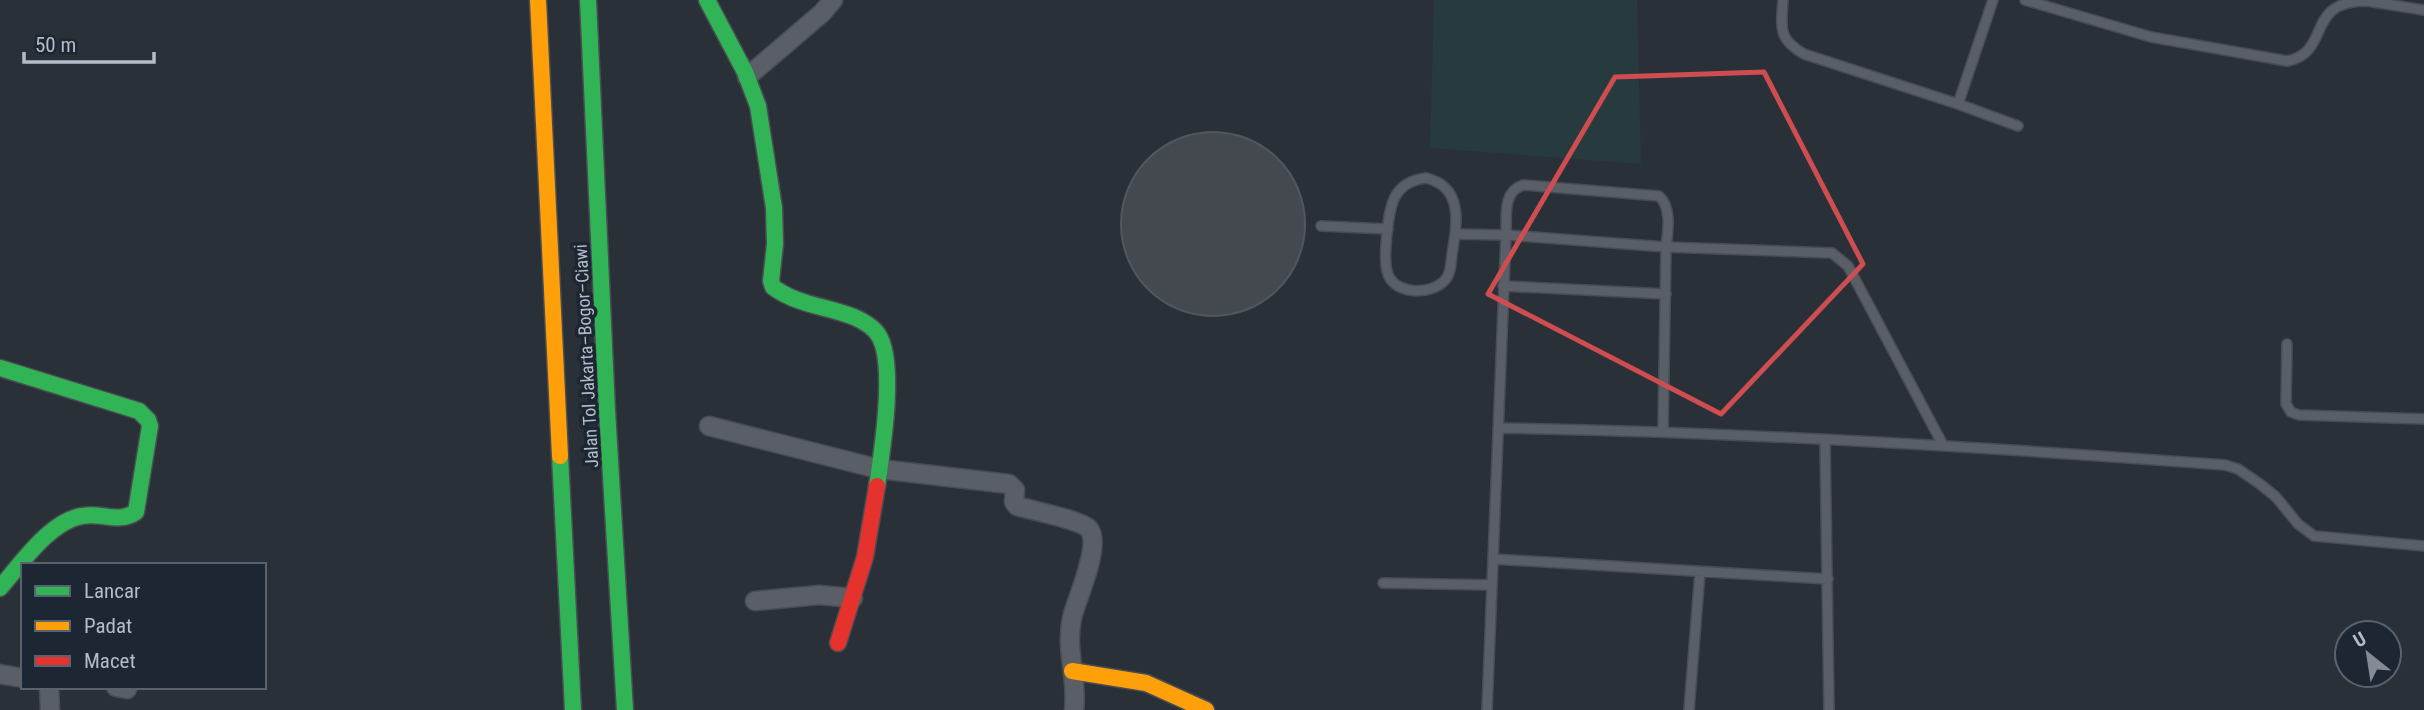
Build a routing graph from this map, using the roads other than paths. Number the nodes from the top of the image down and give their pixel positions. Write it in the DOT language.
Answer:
graph roads {
  1 [pos="538,0"];
  2 [pos="588,0"];
  3 [pos="707,0"];
  4 [pos="833,0"];
  5 [pos="1783,0"];
  6 [pos="1993,0"];
  7 [pos="2025,0"];
  8 [pos="2424,10"];
  9 [pos="747,77"];
  10 [pos="1958,104"];
  11 [pos="2018,126"];
  12 [pos="1321,226"];
  13 [pos="1388,229"];
  14 [pos="1455,234"];
  15 [pos="1506,234"];
  16 [pos="1667,247"];
  17 [pos="1503,286"];
  18 [pos="1666,294"];
  19 [pos="2287,344"];
  20 [pos="0,368"];
  21 [pos="2424,419"];
  22 [pos="709,426"];
  23 [pos="1498,428"];
  24 [pos="1663,431"];
  25 [pos="1825,440"];
  26 [pos="1943,445"];
  27 [pos="879,469"];
  28 [pos="2424,546"];
  29 [pos="1493,559"];
  30 [pos="22,563"];
  31 [pos="21,564"];
  32 [pos="1700,572"];
  33 [pos="1828,579"];
  34 [pos="1383,583"];
  35 [pos="1492,585"];
  36 [pos="2,586"];
  37 [pos="21,587"];
  38 [pos="853,598"];
  39 [pos="755,600"];
  40 [pos="838,643"];
  41 [pos="1072,671"];
  42 [pos="0,674"];
  43 [pos="21,678"];
  44 [pos="573,710"];
  45 [pos="625,710"];
  46 [pos="1074,710"];
  47 [pos="1206,710"];
  48 [pos="1487,710"];
  49 [pos="1689,710"];
  50 [pos="1829,710"];
  1 -- 44 [label="main road, Jalan Tol Jakarta–Bogor–Ciawi"];
  2 -- 45 [label="main road, Jalan Tol Jakarta–Bogor–Ciawi"];
  3 -- 9 [label="main road"];
  4 -- 9 [label="street"];
  5 -- 10 [label="lane"];
  6 -- 10 [label="lane"];
  7 -- 8 [label="lane"];
  9 -- 27 [label="main road"];
  10 -- 11 [label="lane"];
  12 -- 13 [label="lane"];
  13 -- 14 [label="lane"];
  13 -- 14 [label="lane"];
  14 -- 15 [label="lane"];
  15 -- 16 [label="lane"];
  15 -- 16 [label="lane"];
  15 -- 17 [label="lane"];
  16 -- 18 [label="lane"];
  16 -- 26 [label="lane"];
  17 -- 18 [label="lane"];
  17 -- 23 [label="lane"];
  18 -- 24 [label="lane"];
  19 -- 21 [label="lane"];
  20 -- 30 [label="main road"];
  22 -- 27 [label="street"];
  23 -- 24 [label="lane"];
  23 -- 29 [label="lane"];
  24 -- 25 [label="lane"];
  25 -- 26 [label="lane"];
  25 -- 33 [label="lane"];
  26 -- 28 [label="lane"];
  27 -- 38 [label="main road"];
  27 -- 41 [label="street"];
  29 -- 32 [label="lane"];
  29 -- 35 [label="lane"];
  31 -- 36 [label="main road"];
  32 -- 33 [label="lane"];
  32 -- 49 [label="lane"];
  33 -- 50 [label="lane"];
  34 -- 35 [label="lane"];
  35 -- 48 [label="lane"];
  36 -- 37 [label="street"];
  38 -- 39 [label="street"];
  38 -- 40 [label="main road"];
  41 -- 46 [label="street"];
  41 -- 47 [label="main road"];
  42 -- 43 [label="street"];
}
